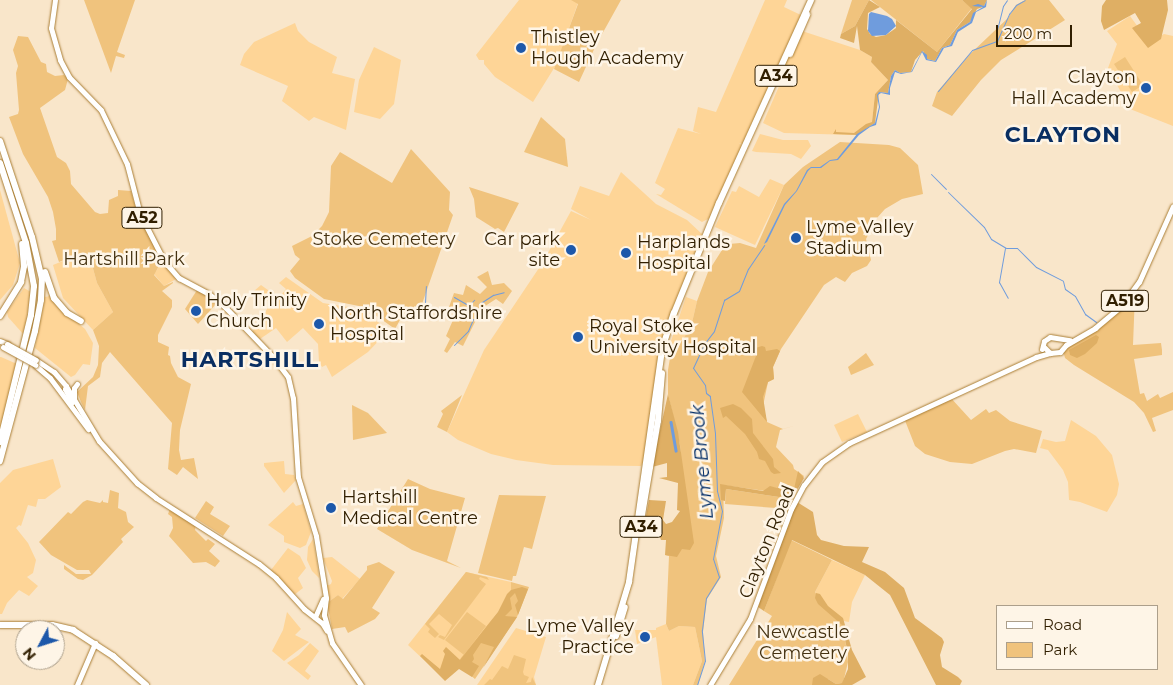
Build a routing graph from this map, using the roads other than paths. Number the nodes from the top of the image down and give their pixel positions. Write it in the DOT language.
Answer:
graph roads {
  1 [pos="55,0"];
  2 [pos="812,0"];
  3 [pos="799,29"];
  4 [pos="756,126"];
  5 [pos="0,141"];
  6 [pos="0,165"];
  7 [pos="1173,206"];
  8 [pos="25,214"];
  9 [pos="0,316"];
  10 [pos="81,322"];
  11 [pos="1075,339"];
  12 [pos="1061,340"];
  13 [pos="2,344"];
  14 [pos="1043,346"];
  15 [pos="1063,347"];
  16 [pos="1050,353"];
  17 [pos="1036,357"];
  18 [pos="35,362"];
  19 [pos="77,384"];
  20 [pos="66,386"];
  21 [pos="74,398"];
  22 [pos="82,420"];
  23 [pos="98,441"];
  24 [pos="0,442"];
  25 [pos="0,460"];
  26 [pos="324,593"];
  27 [pos="301,606"];
  28 [pos="318,611"];
  29 [pos="324,614"];
  30 [pos="317,619"];
  31 [pos="619,619"];
  32 [pos="0,625"];
  33 [pos="330,637"];
  34 [pos="95,643"];
  35 [pos="77,685"];
  36 [pos="146,685"];
  37 [pos="362,685"];
  38 [pos="598,685"];
  39 [pos="602,685"];
  40 [pos="710,685"];
  1 -- 26 [label="main road, A52"];
  2 -- 3 [label="highway, A34"];
  2 -- 3 [label="highway, A34"];
  3 -- 4 [label="highway, A34"];
  3 -- 4 [label="highway, A34"];
  4 -- 31 [label="highway, A34"];
  5 -- 8 [label="highway"];
  6 -- 9 [label="highway"];
  6 -- 24 [label="highway"];
  7 -- 11 [label="main road, A519"];
  8 -- 10 [label="highway"];
  8 -- 25 [label="highway"];
  11 -- 12 [label="main road, A519"];
  11 -- 15 [label="main road, A519"];
  12 -- 14 [label="main road, A519"];
  12 -- 15 [label="main road"];
  13 -- 18 [label="main road, bridge"];
  14 -- 16 [label="main road"];
  14 -- 17 [label="main road"];
  15 -- 16 [label="main road, A519"];
  16 -- 17 [label="main road, Clayton Road / A519"];
  17 -- 40 [label="main road, Clayton Road / A519"];
  18 -- 20 [label="main road"];
  18 -- 22 [label="main road"];
  19 -- 21 [label="main road"];
  20 -- 21 [label="main road"];
  20 -- 22 [label="main road"];
  21 -- 23 [label="main road"];
  22 -- 23 [label="main road"];
  23 -- 27 [label="main road"];
  26 -- 28 [label="main road, A52"];
  26 -- 29 [label="main road, A52"];
  27 -- 28 [label="main road"];
  27 -- 30 [label="main road"];
  28 -- 29 [label="main road"];
  28 -- 30 [label="main road, A52"];
  29 -- 30 [label="main road"];
  29 -- 33 [label="main road, A52"];
  30 -- 33 [label="main road, A52"];
  31 -- 38 [label="highway, A34"];
  31 -- 39 [label="highway, A34"];
  32 -- 34 [label="highway"];
  33 -- 37 [label="main road, A52"];
  34 -- 35 [label="main road"];
  34 -- 36 [label="highway"];
}
